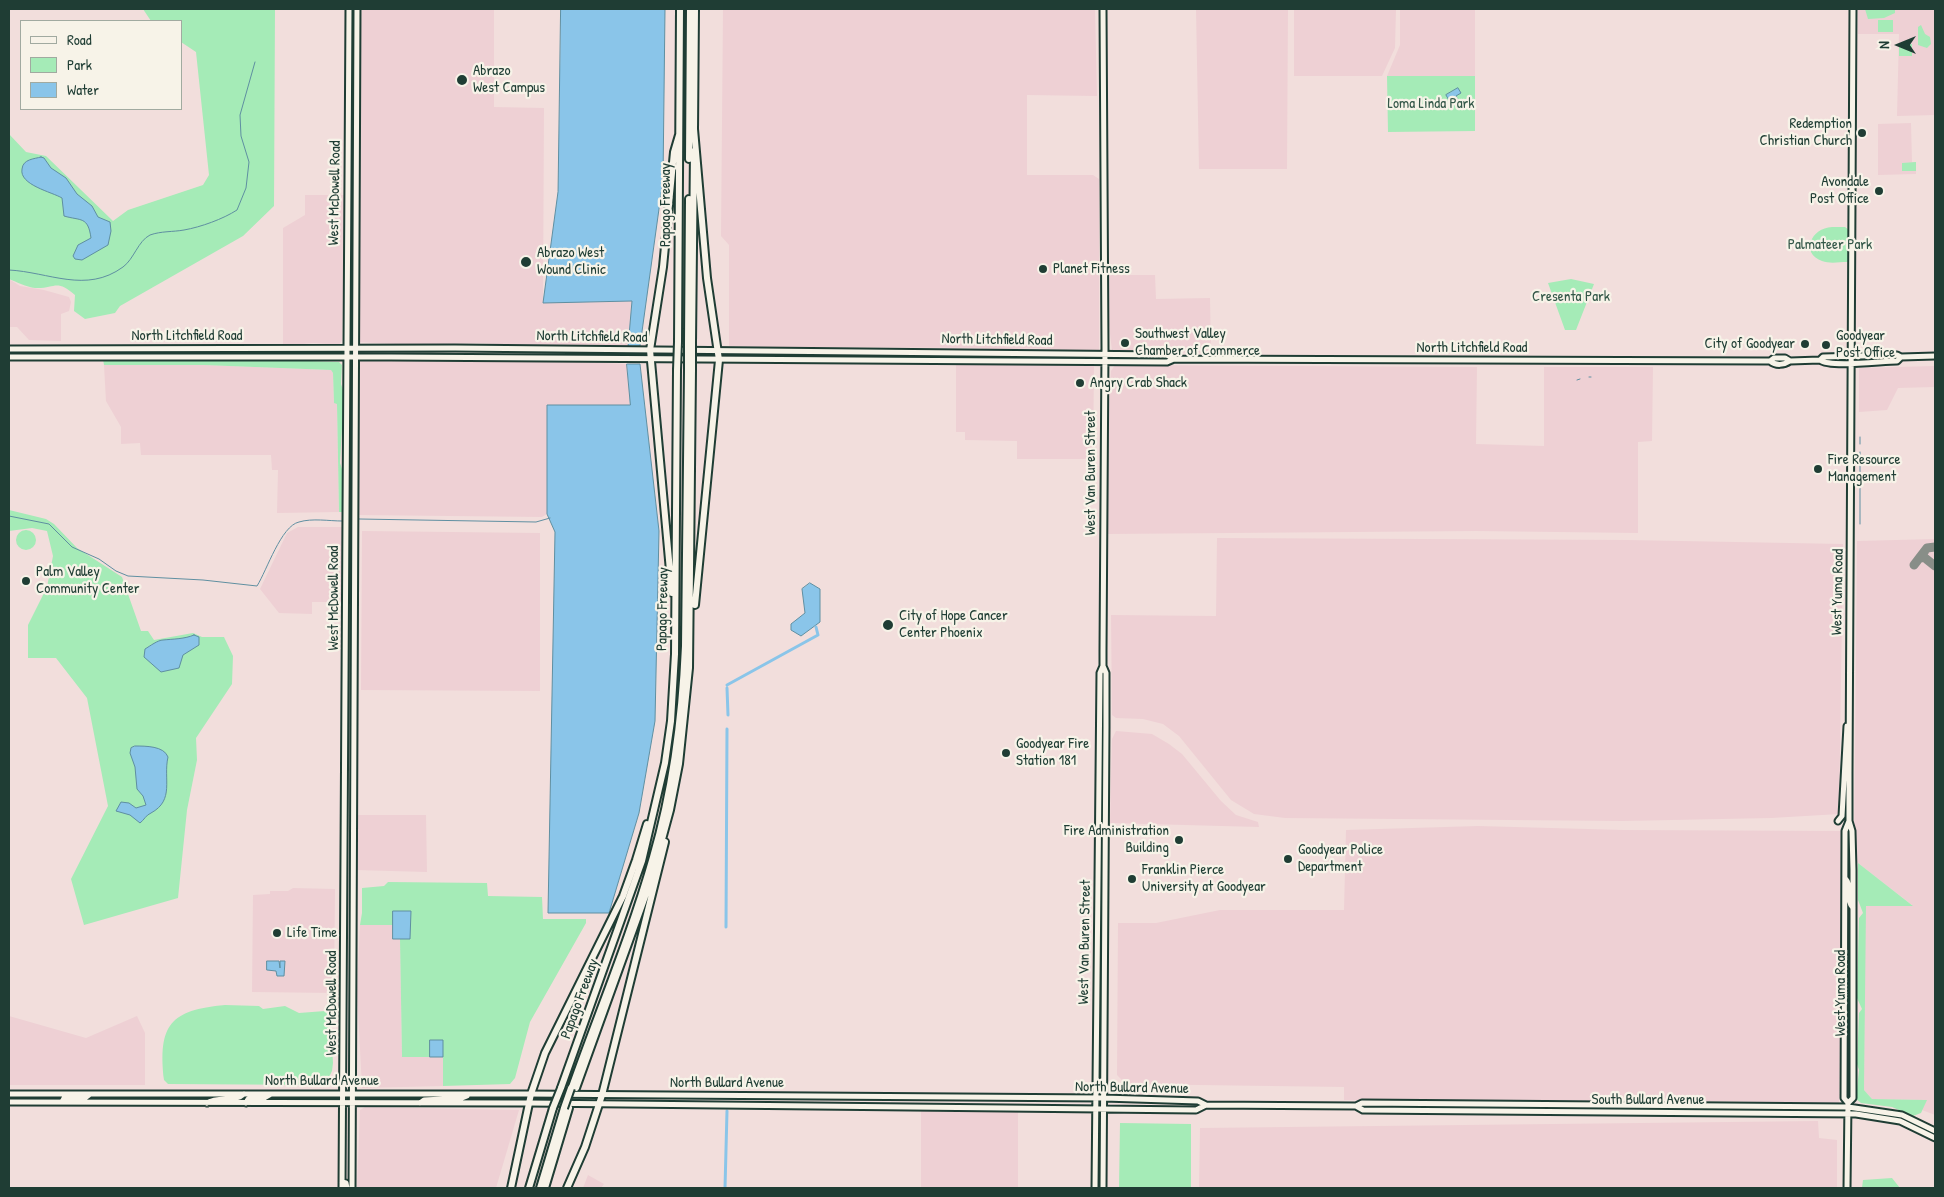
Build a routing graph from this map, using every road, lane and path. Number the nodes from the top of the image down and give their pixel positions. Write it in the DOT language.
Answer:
graph roads {
  1 [pos="349,9"];
  2 [pos="357,9"];
  3 [pos="680,9"];
  4 [pos="690,9"];
  5 [pos="695,9"];
  6 [pos="1102,9"];
  7 [pos="1853,9"];
  8 [pos="694,129"];
  9 [pos="679,135"];
  10 [pos="347,246"];
  11 [pos="356,246"];
  12 [pos="690,343"];
  13 [pos="355,347"];
  14 [pos="346,348"];
  15 [pos="9,349"];
  16 [pos="111,349"];
  17 [pos="136,349"];
  18 [pos="196,349"];
  19 [pos="650,350"];
  20 [pos="719,350"];
  21 [pos="1008,352"];
  22 [pos="1033,353"];
  23 [pos="1104,355"];
  24 [pos="1853,356"];
  25 [pos="1935,356"];
  26 [pos="9,357"];
  27 [pos="91,357"];
  28 [pos="111,357"];
  29 [pos="196,357"];
  30 [pos="346,357"];
  31 [pos="355,357"];
  32 [pos="1901,357"];
  33 [pos="650,359"];
  34 [pos="1174,359"];
  35 [pos="719,360"];
  36 [pos="990,360"];
  37 [pos="1011,360"];
  38 [pos="1820,360"];
  39 [pos="1104,362"];
  40 [pos="1853,362"];
  41 [pos="354,533"];
  42 [pos="347,534"];
  43 [pos="672,544"];
  44 [pos="689,544"];
  45 [pos="347,601"];
  46 [pos="354,601"];
  47 [pos="690,651"];
  48 [pos="1103,666"];
  49 [pos="346,672"];
  50 [pos="353,672"];
  51 [pos="1850,691"];
  52 [pos="1099,727"];
  53 [pos="1106,727"];
  54 [pos="658,795"];
  55 [pos="668,818"];
  56 [pos="1838,821"];
  57 [pos="1848,821"];
  58 [pos="1099,829"];
  59 [pos="1105,848"];
  60 [pos="1845,877"];
  61 [pos="1853,908"];
  62 [pos="574,1088"];
  63 [pos="9,1094"];
  64 [pos="90,1094"];
  65 [pos="244,1094"];
  66 [pos="272,1094"];
  67 [pos="344,1094"];
  68 [pos="353,1094"];
  69 [pos="470,1094"];
  70 [pos="531,1094"];
  71 [pos="602,1095"];
  72 [pos="826,1097"];
  73 [pos="1104,1098"];
  74 [pos="1095,1099"];
  75 [pos="9,1102"];
  76 [pos="62,1102"];
  77 [pos="529,1102"];
  78 [pos="207,1103"];
  79 [pos="246,1103"];
  80 [pos="344,1103"];
  81 [pos="353,1103"];
  82 [pos="420,1103"];
  83 [pos="599,1103"];
  84 [pos="788,1105"];
  85 [pos="1206,1105"];
  86 [pos="1848,1105"];
  87 [pos="1356,1106"];
  88 [pos="566,1108"];
  89 [pos="1095,1108"];
  90 [pos="1104,1108"];
  91 [pos="1848,1114"];
  92 [pos="1935,1131"];
  93 [pos="1935,1138"];
  94 [pos="342,1182"];
  95 [pos="342,1188"];
  96 [pos="347,1188"];
  97 [pos="352,1188"];
  98 [pos="511,1188"];
  99 [pos="529,1188"];
  100 [pos="540,1188"];
  101 [pos="544,1188"];
  102 [pos="567,1188"];
  103 [pos="1095,1188"];
  104 [pos="1103,1188"];
  105 [pos="1847,1188"];
  1 -- 10 [label="main road, West McDowell Road"];
  2 -- 11 [label="main road, West McDowell Road"];
  3 -- 9 [label="highway, Papago Freeway"];
  4 -- 12 [label="highway"];
  5 -- 8 [label="highway, Papago Freeway"];
  6 -- 23 [label="main road, West Van Buren Street"];
  7 -- 24 [label="main road, West Yuma Road"];
  8 -- 12 [label="highway, Papago Freeway"];
  8 -- 20 [label="highway"];
  9 -- 19 [label="highway"];
  9 -- 43 [label="highway, Papago Freeway, bridge"];
  10 -- 11 [label="main road"];
  10 -- 14 [label="main road, West McDowell Road"];
  11 -- 13 [label="main road, West McDowell Road"];
  12 -- 44 [label="highway, Papago Freeway, bridge"];
  13 -- 14 [label="main road, North Litchfield Road"];
  13 -- 19 [label="main road, North Litchfield Road"];
  13 -- 31 [label="main road, West McDowell Road"];
  14 -- 18 [label="main road, North Litchfield Road"];
  14 -- 30 [label="main road, West McDowell Road"];
  15 -- 16 [label="main road, North Litchfield Road"];
  16 -- 17 [label="main road, North Litchfield Road"];
  16 -- 27 [label="main road"];
  17 -- 18 [label="main road, North Litchfield Road"];
  17 -- 28 [label="main road"];
  18 -- 29 [label="main road"];
  19 -- 20 [label="main road, North Litchfield Road"];
  19 -- 33 [label="highway"];
  20 -- 21 [label="main road, North Litchfield Road"];
  20 -- 35 [label="highway"];
  21 -- 22 [label="main road, North Litchfield Road"];
  21 -- 36 [label="main road"];
  22 -- 23 [label="main road, North Litchfield Road"];
  22 -- 37 [label="main road"];
  23 -- 34 [label="main road, North Litchfield Road"];
  23 -- 39 [label="main road, West Van Buren Street"];
  24 -- 32 [label="main road, North Litchfield Road"];
  24 -- 38 [label="main road, North Litchfield Road"];
  24 -- 40 [label="main road, West Yuma Road"];
  25 -- 32 [label="main road"];
  26 -- 27 [label="main road, North Litchfield Road"];
  27 -- 28 [label="main road, North Litchfield Road"];
  28 -- 29 [label="main road, North Litchfield Road"];
  29 -- 30 [label="main road, North Litchfield Road"];
  30 -- 31 [label="main road, North Litchfield Road"];
  30 -- 42 [label="main road, West McDowell Road"];
  31 -- 33 [label="main road, North Litchfield Road"];
  31 -- 41 [label="main road, West McDowell Road"];
  32 -- 40 [label="main road, North Litchfield Road"];
  33 -- 35 [label="main road, North Litchfield Road"];
  33 -- 43 [label="highway"];
  34 -- 38 [label="main road, North Litchfield Road"];
  34 -- 39 [label="main road, North Litchfield Road"];
  35 -- 36 [label="main road, North Litchfield Road"];
  35 -- 47 [label="highway"];
  36 -- 37 [label="main road, North Litchfield Road"];
  37 -- 39 [label="main road, North Litchfield Road"];
  38 -- 40 [label="main road, North Litchfield Road"];
  39 -- 48 [label="main road, West Van Buren Street"];
  40 -- 51 [label="main road, West Yuma Road"];
  41 -- 42 [label="main road"];
  41 -- 46 [label="main road, West McDowell Road"];
  42 -- 45 [label="main road, West McDowell Road"];
  43 -- 54 [label="highway, Papago Freeway"];
  44 -- 47 [label="highway, Papago Freeway"];
  44 -- 62 [label="highway"];
  45 -- 46 [label="main road"];
  45 -- 49 [label="main road, West McDowell Road"];
  46 -- 50 [label="main road, West McDowell Road"];
  47 -- 55 [label="highway, Papago Freeway"];
  48 -- 52 [label="main road, West Van Buren Street"];
  48 -- 53 [label="main road, West Van Buren Street"];
  49 -- 50 [label="main road"];
  49 -- 67 [label="main road, West McDowell Road"];
  50 -- 68 [label="main road, West McDowell Road"];
  51 -- 56 [label="main road"];
  51 -- 57 [label="main road, West Yuma Road"];
  52 -- 53 [label="main road"];
  52 -- 58 [label="main road, West Van Buren Street"];
  53 -- 59 [label="main road, West Van Buren Street"];
  54 -- 70 [label="highway"];
  54 -- 99 [label="highway, Papago Freeway, bridge"];
  55 -- 62 [label="highway, Papago Freeway"];
  55 -- 71 [label="highway"];
  57 -- 60 [label="main road, West Yuma Road"];
  57 -- 61 [label="main road, West Yuma Road"];
  58 -- 59 [label="main road"];
  58 -- 74 [label="main road, West Van Buren Street"];
  59 -- 73 [label="main road, West Van Buren Street"];
  60 -- 61 [label="main road"];
  60 -- 86 [label="main road, West Yuma Road"];
  61 -- 86 [label="main road, West Yuma Road"];
  62 -- 88 [label="highway, Papago Freeway"];
  63 -- 64 [label="main road, North Bullard Avenue"];
  64 -- 65 [label="main road, North Bullard Avenue"];
  64 -- 76 [label="main road"];
  65 -- 66 [label="main road, North Bullard Avenue"];
  65 -- 78 [label="main road"];
  66 -- 67 [label="main road, North Bullard Avenue"];
  66 -- 79 [label="main road"];
  67 -- 68 [label="main road, North Bullard Avenue"];
  67 -- 80 [label="main road, West McDowell Road"];
  68 -- 69 [label="main road, North Bullard Avenue"];
  68 -- 81 [label="main road, West McDowell Road"];
  69 -- 70 [label="main road, North Bullard Avenue"];
  69 -- 82 [label="main road"];
  70 -- 71 [label="main road, North Bullard Avenue"];
  70 -- 77 [label="highway"];
  71 -- 72 [label="main road, North Bullard Avenue"];
  71 -- 83 [label="highway"];
  72 -- 74 [label="main road, North Bullard Avenue"];
  72 -- 84 [label="main road"];
  73 -- 74 [label="main road, North Bullard Avenue"];
  73 -- 85 [label="main road, North Bullard Avenue"];
  73 -- 90 [label="main road, West Van Buren Street"];
  74 -- 89 [label="main road, West Van Buren Street"];
  75 -- 76 [label="main road, North Bullard Avenue"];
  76 -- 78 [label="main road, North Bullard Avenue"];
  77 -- 82 [label="main road, North Bullard Avenue"];
  77 -- 83 [label="main road, North Bullard Avenue"];
  77 -- 98 [label="highway"];
  78 -- 79 [label="main road, North Bullard Avenue"];
  79 -- 80 [label="main road, North Bullard Avenue"];
  80 -- 81 [label="main road, North Bullard Avenue"];
  80 -- 94 [label="main road, West McDowell Road"];
  81 -- 82 [label="main road, North Bullard Avenue"];
  81 -- 97 [label="main road, West McDowell Road"];
  83 -- 84 [label="main road, North Bullard Avenue"];
  83 -- 102 [label="highway"];
  84 -- 89 [label="main road, North Bullard Avenue"];
  85 -- 87 [label="main road, South Bullard Avenue"];
  85 -- 90 [label="main road, North Bullard Avenue"];
  86 -- 87 [label="main road, South Bullard Avenue"];
  86 -- 91 [label="main road, West Yuma Road"];
  86 -- 92 [label="main road, South Bullard Avenue"];
  87 -- 91 [label="main road, South Bullard Avenue"];
  88 -- 100 [label="highway"];
  88 -- 101 [label="highway, Papago Freeway"];
  89 -- 90 [label="main road, North Bullard Avenue"];
  89 -- 103 [label="main road, West Van Buren Street"];
  90 -- 104 [label="main road, West Van Buren Street"];
  91 -- 93 [label="main road, South Bullard Avenue"];
  91 -- 105 [label="main road, West Yuma Road"];
  94 -- 95 [label="main road, West McDowell Road"];
  94 -- 96 [label="main road"];
}
